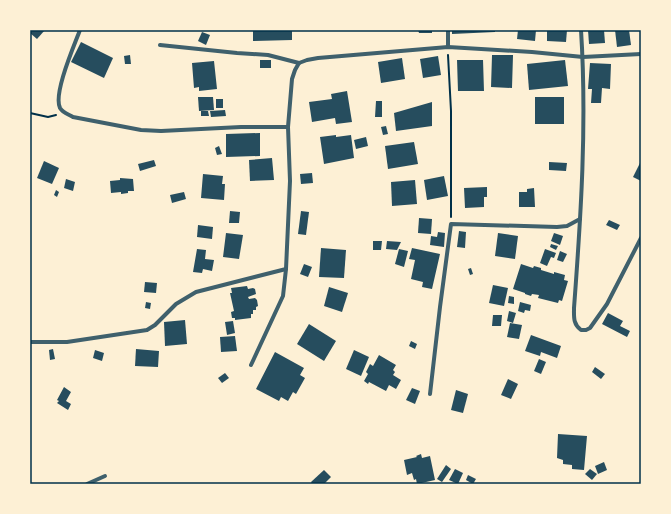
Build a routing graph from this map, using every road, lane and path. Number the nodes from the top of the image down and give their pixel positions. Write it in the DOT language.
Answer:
graph roads {
  1 [pos="80,30"];
  2 [pos="448,30"];
  3 [pos="582,30"];
  4 [pos="160,45"];
  5 [pos="448,47"];
  6 [pos="641,54"];
  7 [pos="583,57"];
  8 [pos="299,63"];
  9 [pos="30,113"];
  10 [pos="65,113"];
  11 [pos="288,127"];
  12 [pos="580,219"];
  13 [pos="451,224"];
  14 [pos="641,238"];
  15 [pos="286,269"];
  16 [pos="30,342"];
  17 [pos="252,364"];
  18 [pos="430,394"];
  19 [pos="105,476"];
  20 [pos="87,484"];
  1 -- 10 [label="street"];
  2 -- 5 [label="street"];
  3 -- 7 [label="street"];
  4 -- 8 [label="street"];
  5 -- 7 [label="street"];
  5 -- 8 [label="street"];
  5 -- 13 [label="path"];
  6 -- 7 [label="street"];
  7 -- 12 [label="street"];
  8 -- 11 [label="street"];
  9 -- 10 [label="path"];
  10 -- 11 [label="street"];
  11 -- 15 [label="street"];
  12 -- 13 [label="street"];
  12 -- 14 [label="street"];
  13 -- 18 [label="street"];
  15 -- 16 [label="street"];
  15 -- 17 [label="street"];
  19 -- 20 [label="street"];
}
